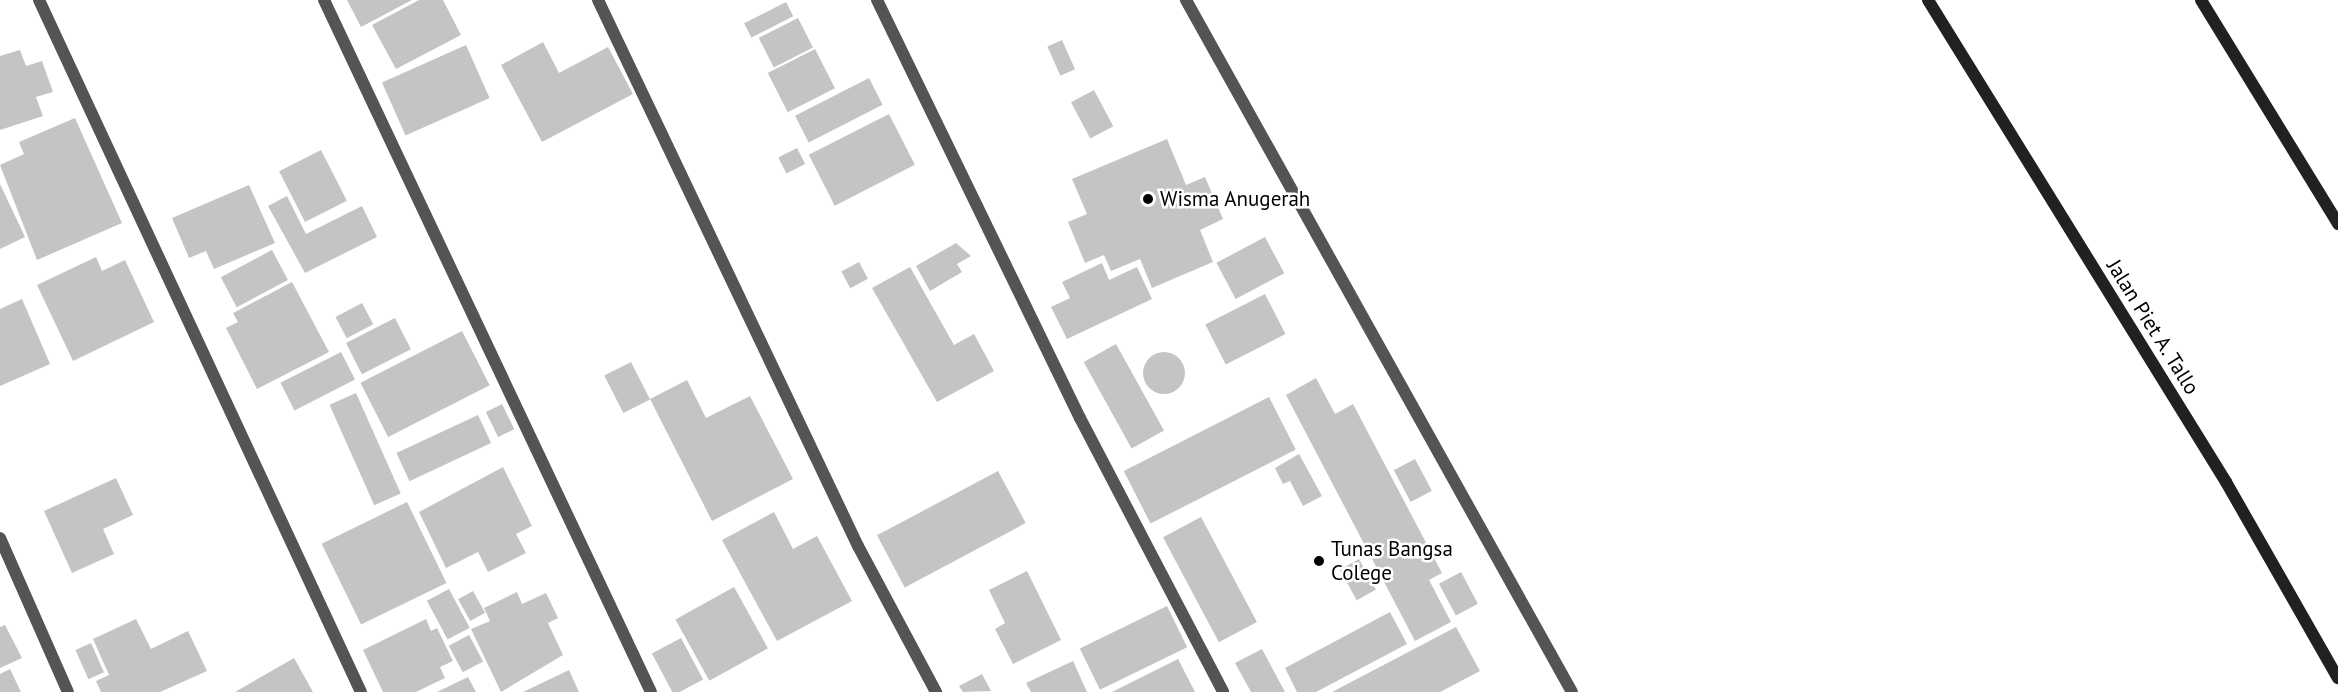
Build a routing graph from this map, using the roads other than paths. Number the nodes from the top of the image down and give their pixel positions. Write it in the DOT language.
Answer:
graph roads {
  1 [pos="39,0"];
  2 [pos="324,0"];
  3 [pos="598,0"];
  4 [pos="877,0"];
  5 [pos="1186,0"];
  6 [pos="1928,0"];
  7 [pos="2201,0"];
  8 [pos="2338,224"];
  9 [pos="0,538"];
  10 [pos="2338,678"];
  11 [pos="68,692"];
  12 [pos="361,692"];
  13 [pos="651,692"];
  14 [pos="936,692"];
  15 [pos="1223,692"];
  16 [pos="1572,692"];
  1 -- 12 [label="street"];
  2 -- 13 [label="street"];
  3 -- 14 [label="street"];
  4 -- 15 [label="street"];
  5 -- 16 [label="street"];
  6 -- 10 [label="main road, Jalan Piet A. Tallo"];
  7 -- 8 [label="main road"];
  9 -- 11 [label="street"];
}
